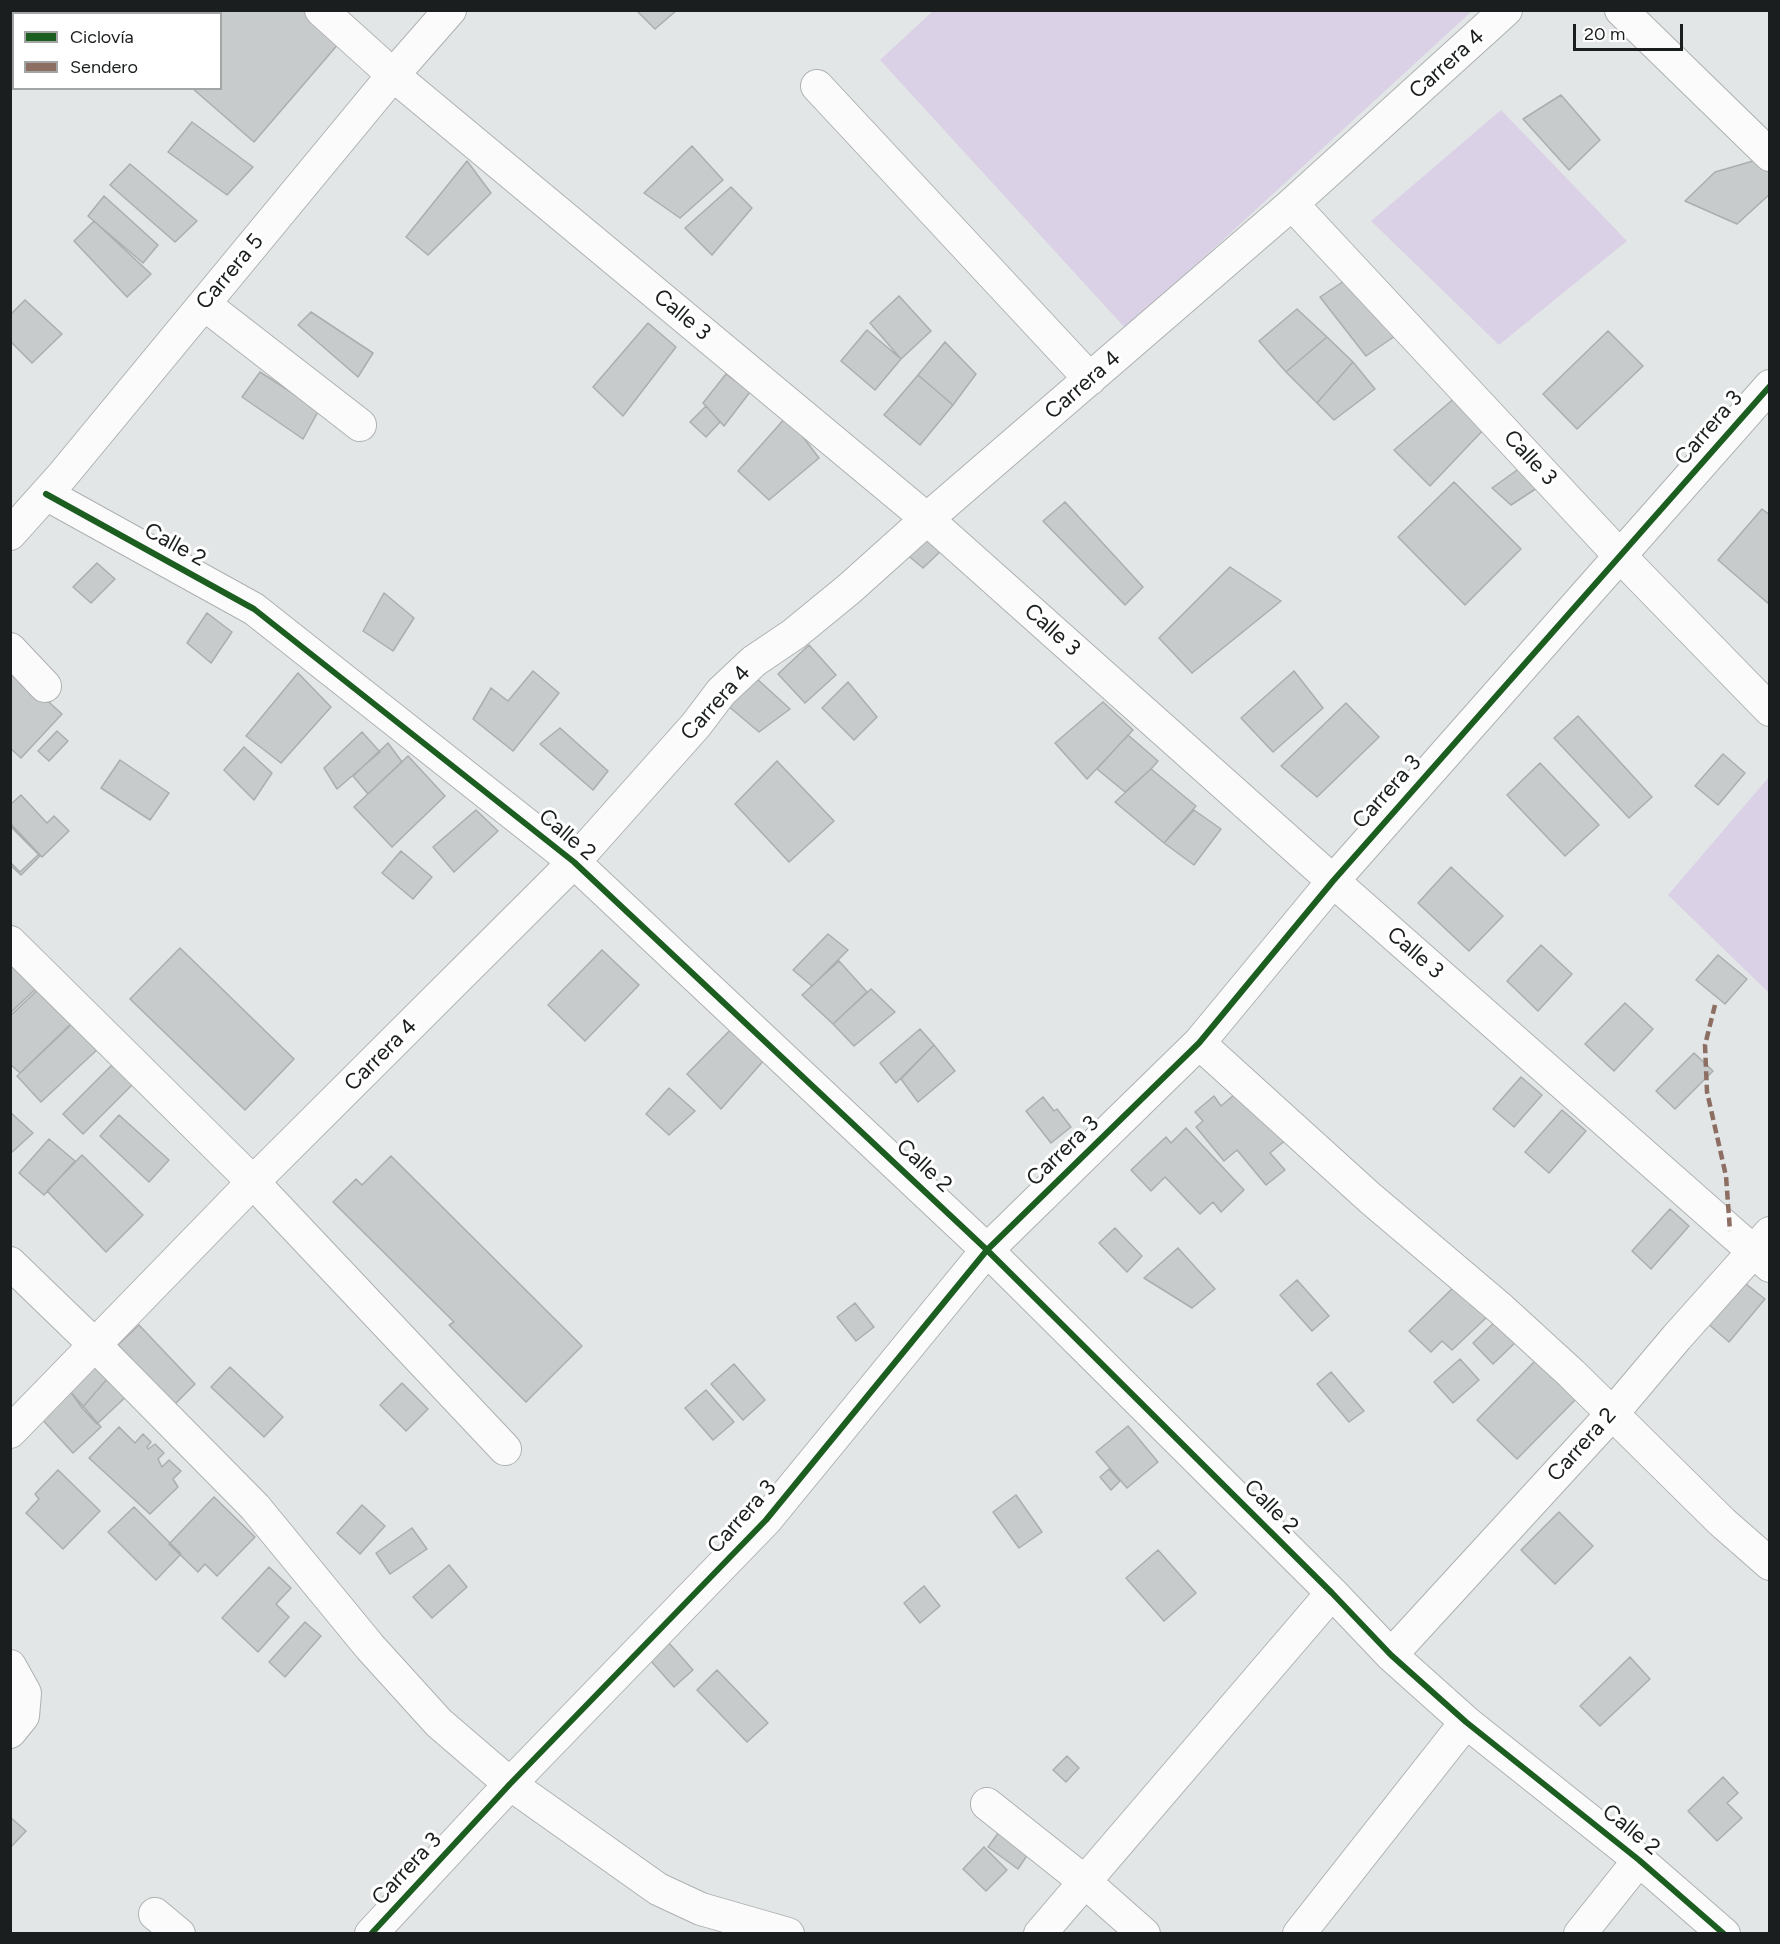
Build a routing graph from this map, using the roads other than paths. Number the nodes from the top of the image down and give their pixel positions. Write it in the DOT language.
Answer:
graph roads {
  1 [pos="321,10"];
  2 [pos="450,10"];
  3 [pos="1506,10"];
  4 [pos="1621,10"];
  5 [pos="393,75"];
  6 [pos="817,86"];
  7 [pos="1770,154"];
  8 [pos="1292,204"];
  9 [pos="204,304"];
  10 [pos="1090,379"];
  11 [pos="1770,386"];
  12 [pos="360,425"];
  13 [pos="54,485"];
  14 [pos="927,519"];
  15 [pos="10,534"];
  16 [pos="1620,556"];
  17 [pos="10,649"];
  18 [pos="45,686"];
  19 [pos="1770,710"];
  20 [pos="574,862"];
  21 [pos="1333,881"];
  22 [pos="10,942"];
  23 [pos="1202,1038"];
  24 [pos="254,1182"];
  25 [pos="987,1250"];
  26 [pos="1764,1250"];
  27 [pos="10,1263"];
  28 [pos="96,1346"];
  29 [pos="1615,1409"];
  30 [pos="10,1432"];
  31 [pos="505,1449"];
  32 [pos="1770,1564"];
  33 [pos="1332,1593"];
  34 [pos="1391,1655"];
  35 [pos="10,1665"];
  36 [pos="1467,1722"];
  37 [pos="10,1732"];
  38 [pos="510,1784"];
  39 [pos="987,1804"];
  40 [pos="1640,1860"];
  41 [pos="1084,1881"];
  42 [pos="155,1914"];
  43 [pos="179,1934"];
  44 [pos="371,1934"];
  45 [pos="788,1934"];
  46 [pos="1040,1934"];
  47 [pos="1144,1934"];
  48 [pos="1299,1934"];
  49 [pos="1580,1934"];
  50 [pos="1724,1934"];
  1 -- 5 [label="street, Calle 3"];
  2 -- 5 [label="street, Carrera 5"];
  3 -- 8 [label="street, Carrera 4"];
  4 -- 7 [label="street"];
  5 -- 9 [label="street, Carrera 5"];
  5 -- 14 [label="street, Calle 3"];
  6 -- 10 [label="street"];
  8 -- 10 [label="street, Carrera 4"];
  8 -- 16 [label="street, Calle 3"];
  9 -- 12 [label="street"];
  9 -- 13 [label="street, Carrera 5"];
  10 -- 14 [label="street, Carrera 4"];
  11 -- 16 [label="street, Carrera 3"];
  13 -- 15 [label="street, Carrera 5"];
  13 -- 20 [label="street, Calle 2"];
  14 -- 20 [label="street, Carrera 4"];
  14 -- 21 [label="street, Calle 3"];
  16 -- 19 [label="street, Calle 3"];
  16 -- 21 [label="street, Carrera 3"];
  17 -- 18 [label="street"];
  20 -- 24 [label="street, Carrera 4"];
  20 -- 25 [label="street, Calle 2"];
  21 -- 23 [label="street, Carrera 3"];
  21 -- 26 [label="street, Calle 3"];
  22 -- 24 [label="street"];
  23 -- 25 [label="street, Carrera 3"];
  23 -- 29 [label="street"];
  24 -- 28 [label="street, Carrera 4"];
  24 -- 31 [label="street"];
  25 -- 33 [label="street, Calle 2"];
  25 -- 38 [label="street, Carrera 3"];
  26 -- 29 [label="street, Carrera 2"];
  27 -- 28 [label="street"];
  28 -- 30 [label="street, Carrera 4"];
  28 -- 38 [label="street"];
  29 -- 32 [label="street"];
  29 -- 34 [label="street, Carrera 2"];
  33 -- 34 [label="street, Calle 2"];
  33 -- 41 [label="street"];
  34 -- 36 [label="street, Calle 2"];
  35 -- 37 [label="street"];
  36 -- 40 [label="street, Calle 2"];
  36 -- 48 [label="street"];
  38 -- 44 [label="street, Carrera 3"];
  38 -- 45 [label="street"];
  39 -- 41 [label="street"];
  40 -- 49 [label="street"];
  40 -- 50 [label="street, Calle 2"];
  41 -- 46 [label="street"];
  41 -- 47 [label="street"];
  42 -- 43 [label="street"];
}
